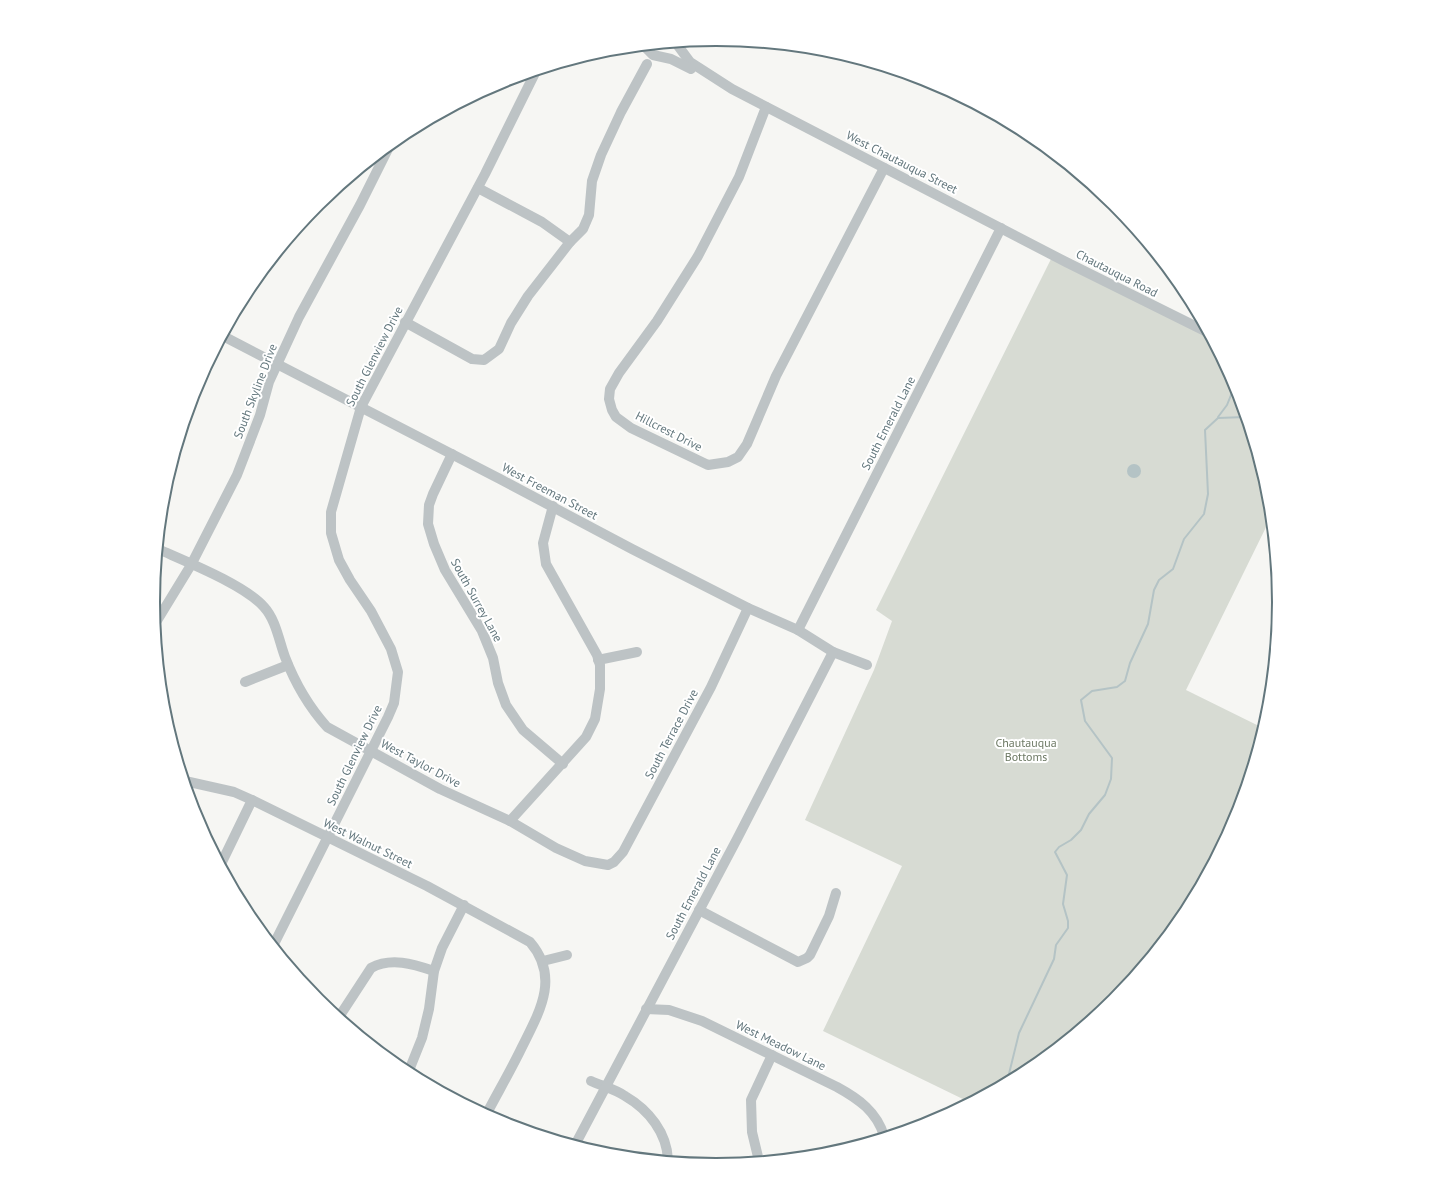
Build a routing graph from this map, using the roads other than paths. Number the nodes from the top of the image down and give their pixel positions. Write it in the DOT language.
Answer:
graph roads {
  1 [pos="679,47"];
  2 [pos="673,48"];
  3 [pos="647,51"];
  4 [pos="662,56"];
  5 [pos="647,64"];
  6 [pos="533,77"];
  7 [pos="732,89"];
  8 [pos="766,107"];
  9 [pos="384,156"];
  10 [pos="884,168"];
  11 [pos="478,188"];
  12 [pos="1001,228"];
  13 [pos="570,242"];
  14 [pos="1059,258"];
  15 [pos="405,322"];
  16 [pos="1201,329"];
  17 [pos="227,338"];
  18 [pos="278,363"];
  19 [pos="361,407"];
  20 [pos="452,454"];
  21 [pos="553,506"];
  22 [pos="163,551"];
  23 [pos="191,565"];
  24 [pos="748,608"];
  25 [pos="160,615"];
  26 [pos="798,630"];
  27 [pos="637,652"];
  28 [pos="833,652"];
  29 [pos="598,660"];
  30 [pos="288,665"];
  31 [pos="867,665"];
  32 [pos="245,682"];
  33 [pos="371,751"];
  34 [pos="563,764"];
  35 [pos="190,782"];
  36 [pos="252,800"];
  37 [pos="510,821"];
  38 [pos="327,837"];
  39 [pos="223,860"];
  40 [pos="608,865"];
  41 [pos="836,894"];
  42 [pos="464,905"];
  43 [pos="699,910"];
  44 [pos="276,941"];
  45 [pos="567,955"];
  46 [pos="543,961"];
  47 [pos="434,971"];
  48 [pos="646,1009"];
  49 [pos="342,1013"];
  50 [pos="772,1055"];
  51 [pos="412,1067"];
  52 [pos="591,1081"];
  53 [pos="604,1087"];
  54 [pos="489,1110"];
  55 [pos="883,1132"];
  56 [pos="577,1140"];
  57 [pos="668,1156"];
  58 [pos="758,1156"];
  1 -- 7 [label="street, West Chautauqua Street"];
  2 -- 4 [label="street, West Chautauqua Street"];
  3 -- 4 [label="street, West Chautauqua Street"];
  4 -- 7 [label="street, West Chautauqua Street"];
  5 -- 13 [label="street"];
  6 -- 11 [label="street, South Glenview Drive"];
  7 -- 8 [label="street, West Chautauqua Street"];
  8 -- 10 [label="street, West Chautauqua Street"];
  8 -- 10 [label="street, Hillcrest Drive"];
  9 -- 18 [label="street, South Skyline Drive"];
  10 -- 12 [label="street, West Chautauqua Street"];
  11 -- 13 [label="street"];
  11 -- 15 [label="street, South Glenview Drive"];
  12 -- 14 [label="street, West Chautauqua Street"];
  12 -- 26 [label="street, South Emerald Lane"];
  13 -- 15 [label="street"];
  14 -- 16 [label="street, Chautauqua Road"];
  15 -- 19 [label="street, South Glenview Drive"];
  17 -- 18 [label="street, West Freeman Street"];
  18 -- 19 [label="street, West Freeman Street"];
  18 -- 23 [label="street, South Skyline Drive"];
  19 -- 20 [label="street, West Freeman Street"];
  19 -- 33 [label="street, South Glenview Drive"];
  20 -- 21 [label="street, West Freeman Street"];
  20 -- 34 [label="street, South Surrey Lane"];
  21 -- 24 [label="street, West Freeman Street"];
  21 -- 29 [label="street"];
  22 -- 23 [label="street, West Taylor Drive"];
  23 -- 25 [label="street, South Skyline Drive"];
  23 -- 30 [label="street, West Taylor Drive"];
  24 -- 26 [label="street, West Freeman Street"];
  24 -- 40 [label="street, South Terrace Drive"];
  26 -- 28 [label="street, West Freeman Street"];
  27 -- 29 [label="street"];
  28 -- 31 [label="street, West Freeman Street"];
  28 -- 43 [label="street, South Emerald Lane"];
  29 -- 34 [label="street"];
  30 -- 32 [label="street"];
  30 -- 33 [label="street, West Taylor Drive"];
  33 -- 37 [label="street, West Taylor Drive"];
  33 -- 38 [label="street, South Glenview Drive"];
  34 -- 37 [label="street"];
  35 -- 36 [label="street, West Walnut Street"];
  36 -- 38 [label="street, West Walnut Street"];
  36 -- 39 [label="street"];
  37 -- 40 [label="street, West Taylor Drive"];
  38 -- 42 [label="street, West Walnut Street"];
  38 -- 44 [label="street, South Glenview Drive"];
  41 -- 43 [label="street"];
  42 -- 46 [label="street, West Walnut Street"];
  42 -- 47 [label="street"];
  43 -- 48 [label="street, South Emerald Lane"];
  45 -- 46 [label="street"];
  46 -- 54 [label="street"];
  47 -- 49 [label="street"];
  47 -- 51 [label="street"];
  48 -- 50 [label="street, West Meadow Lane"];
  48 -- 53 [label="street, South Emerald Lane"];
  50 -- 55 [label="street, West Meadow Lane"];
  50 -- 58 [label="street"];
  52 -- 53 [label="street"];
  53 -- 56 [label="street, South Emerald Lane"];
  53 -- 57 [label="street"];
}
